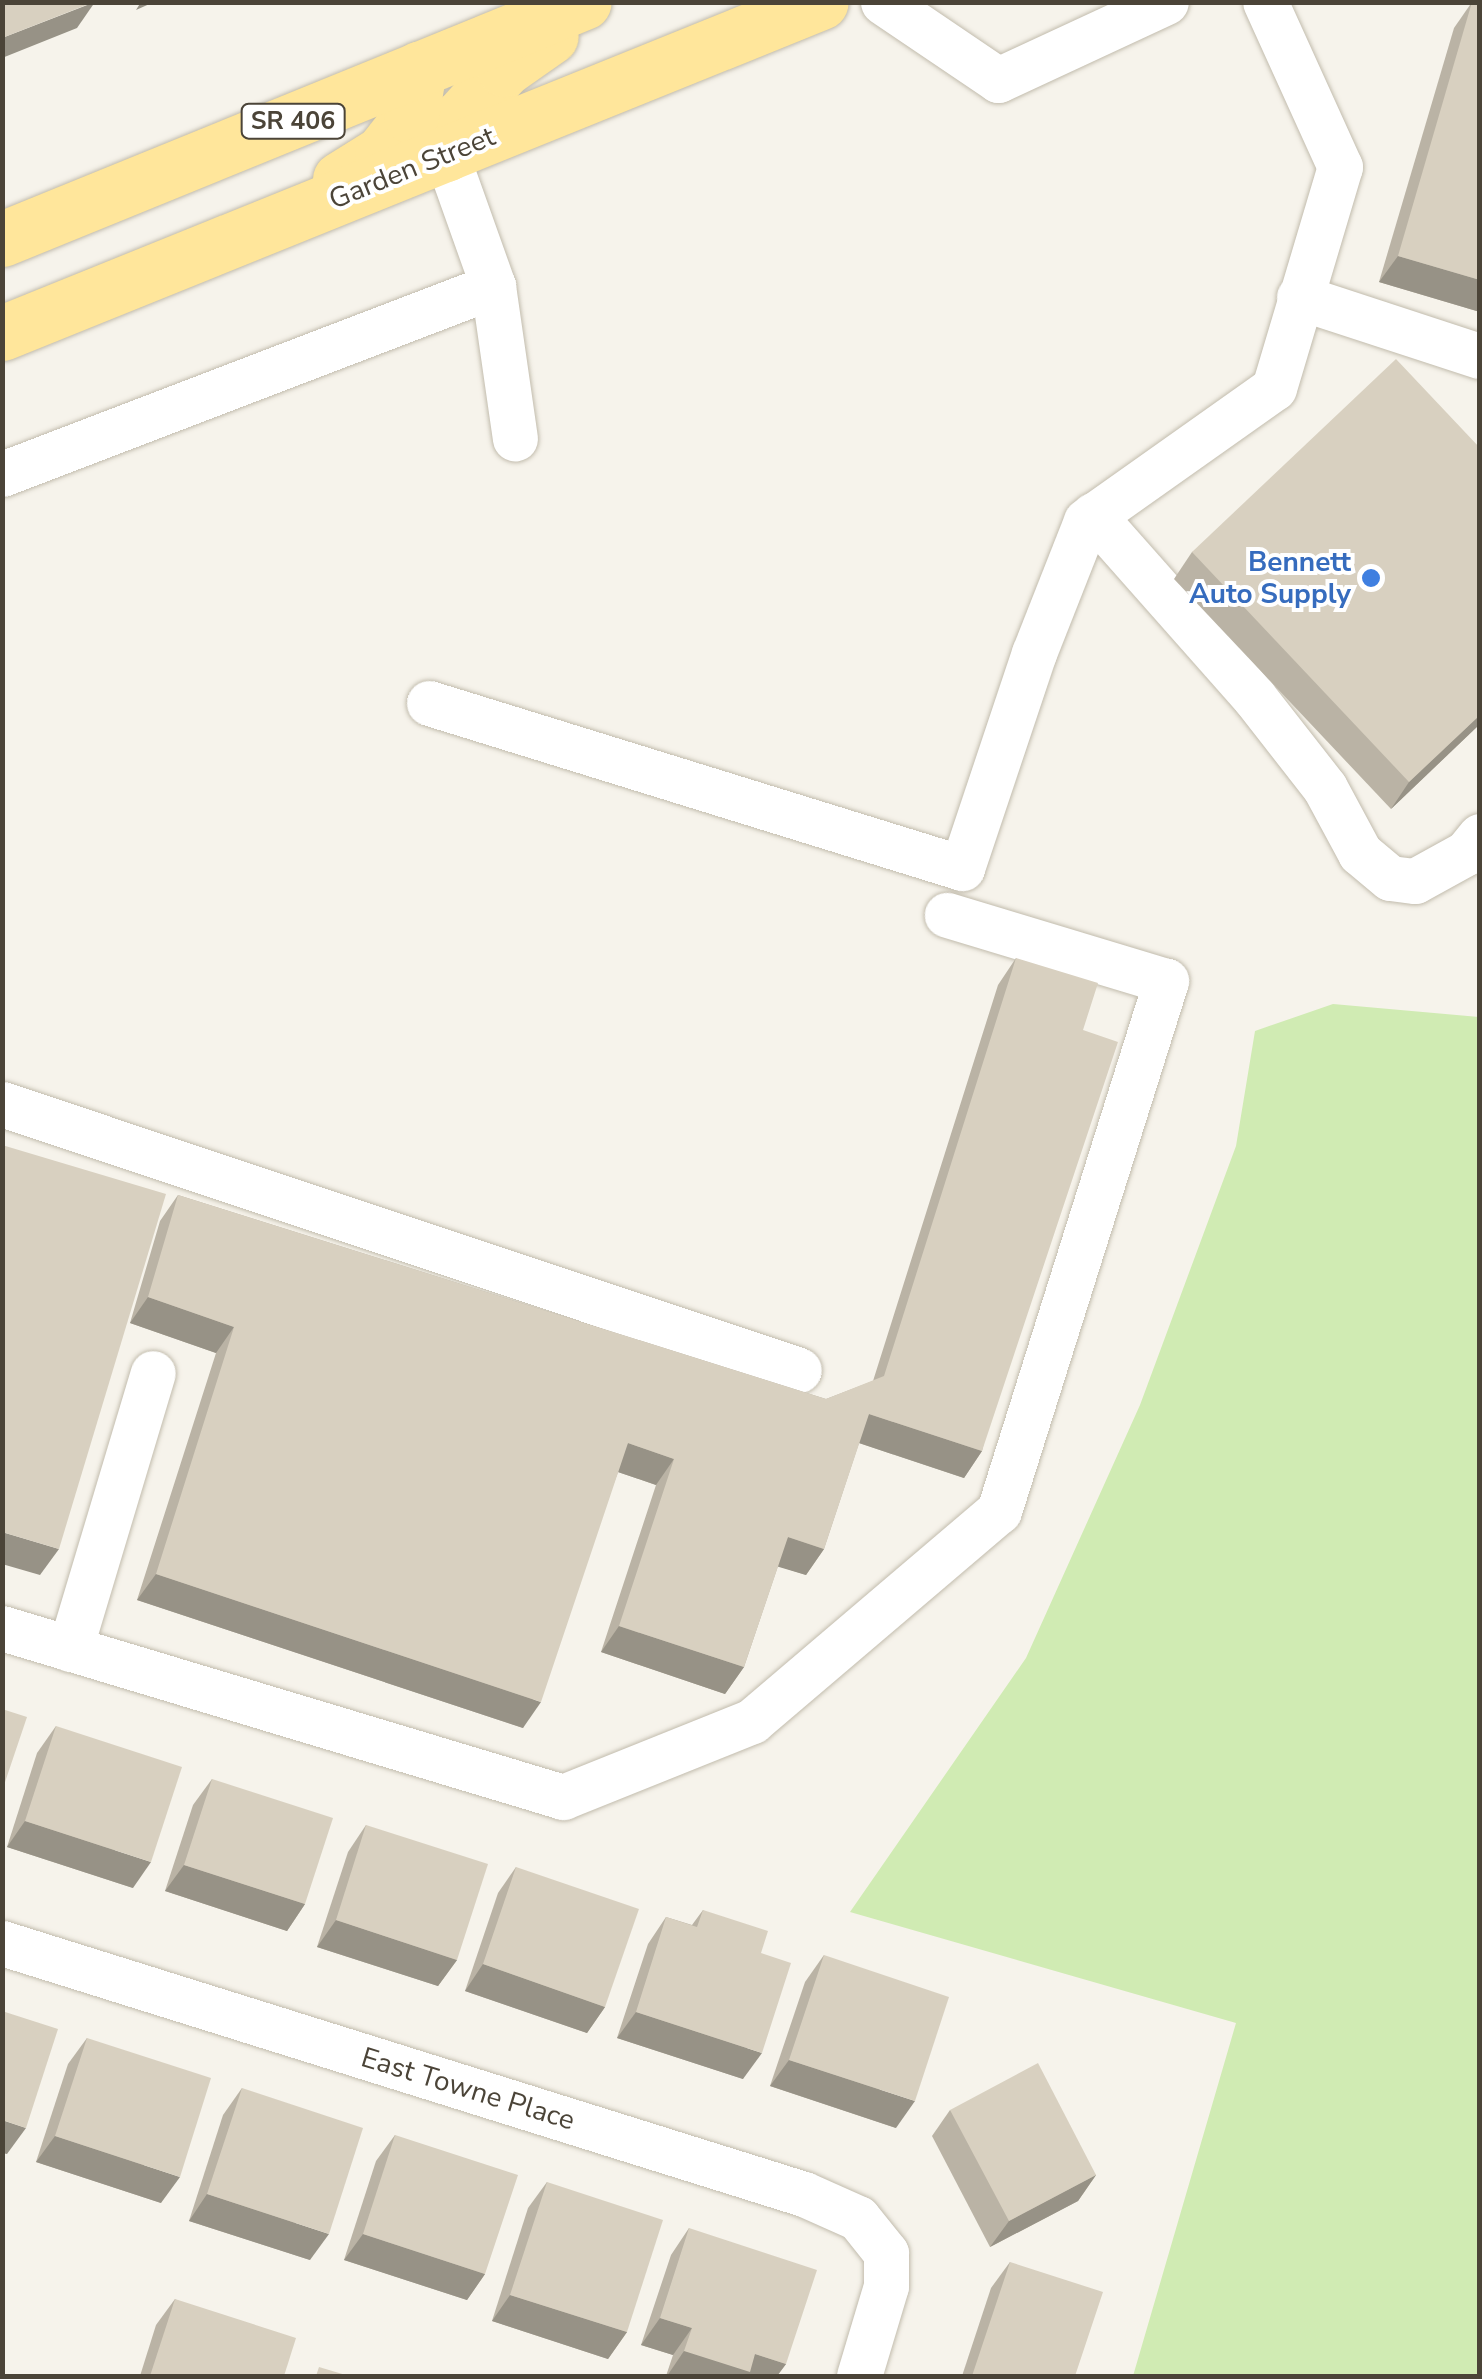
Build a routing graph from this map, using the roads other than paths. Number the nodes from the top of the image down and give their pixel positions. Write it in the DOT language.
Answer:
graph roads {
  1 [pos="584,2"];
  2 [pos="599,2"];
  3 [pos="820,2"];
  4 [pos="883,2"];
  5 [pos="1166,2"];
  6 [pos="1265,2"];
  7 [pos="418,69"];
  8 [pos="446,154"];
  9 [pos="252,233"];
  10 [pos="2,239"];
  11 [pos="493,286"];
  12 [pos="1299,297"];
  13 [pos="2,333"];
  14 [pos="1480,356"];
  15 [pos="515,438"];
  16 [pos="2,474"];
  17 [pos="1093,516"];
  18 [pos="430,703"];
  19 [pos="1480,836"];
  20 [pos="947,914"];
  21 [pos="2,1104"];
  22 [pos="799,1370"];
  23 [pos="153,1373"];
  24 [pos="2,1628"];
  25 [pos="70,1648"];
  26 [pos="2,1943"];
  27 [pos="859,2376"];
  1 -- 7 [label="main road, SR 406"];
  2 -- 8 [label="main road"];
  3 -- 8 [label="main road, Garden Street"];
  4 -- 5 [label="street"];
  6 -- 12 [label="street"];
  7 -- 9 [label="main road"];
  7 -- 10 [label="main road, SR 406"];
  8 -- 9 [label="main road, Garden Street"];
  8 -- 11 [label="street"];
  9 -- 13 [label="main road, Garden Street"];
  11 -- 15 [label="street"];
  11 -- 16 [label="street"];
  12 -- 14 [label="street"];
  12 -- 17 [label="street"];
  17 -- 18 [label="street"];
  17 -- 19 [label="street"];
  20 -- 25 [label="street"];
  21 -- 22 [label="street"];
  23 -- 25 [label="street"];
  24 -- 25 [label="street"];
  26 -- 27 [label="street, East Towne Place"];
}
